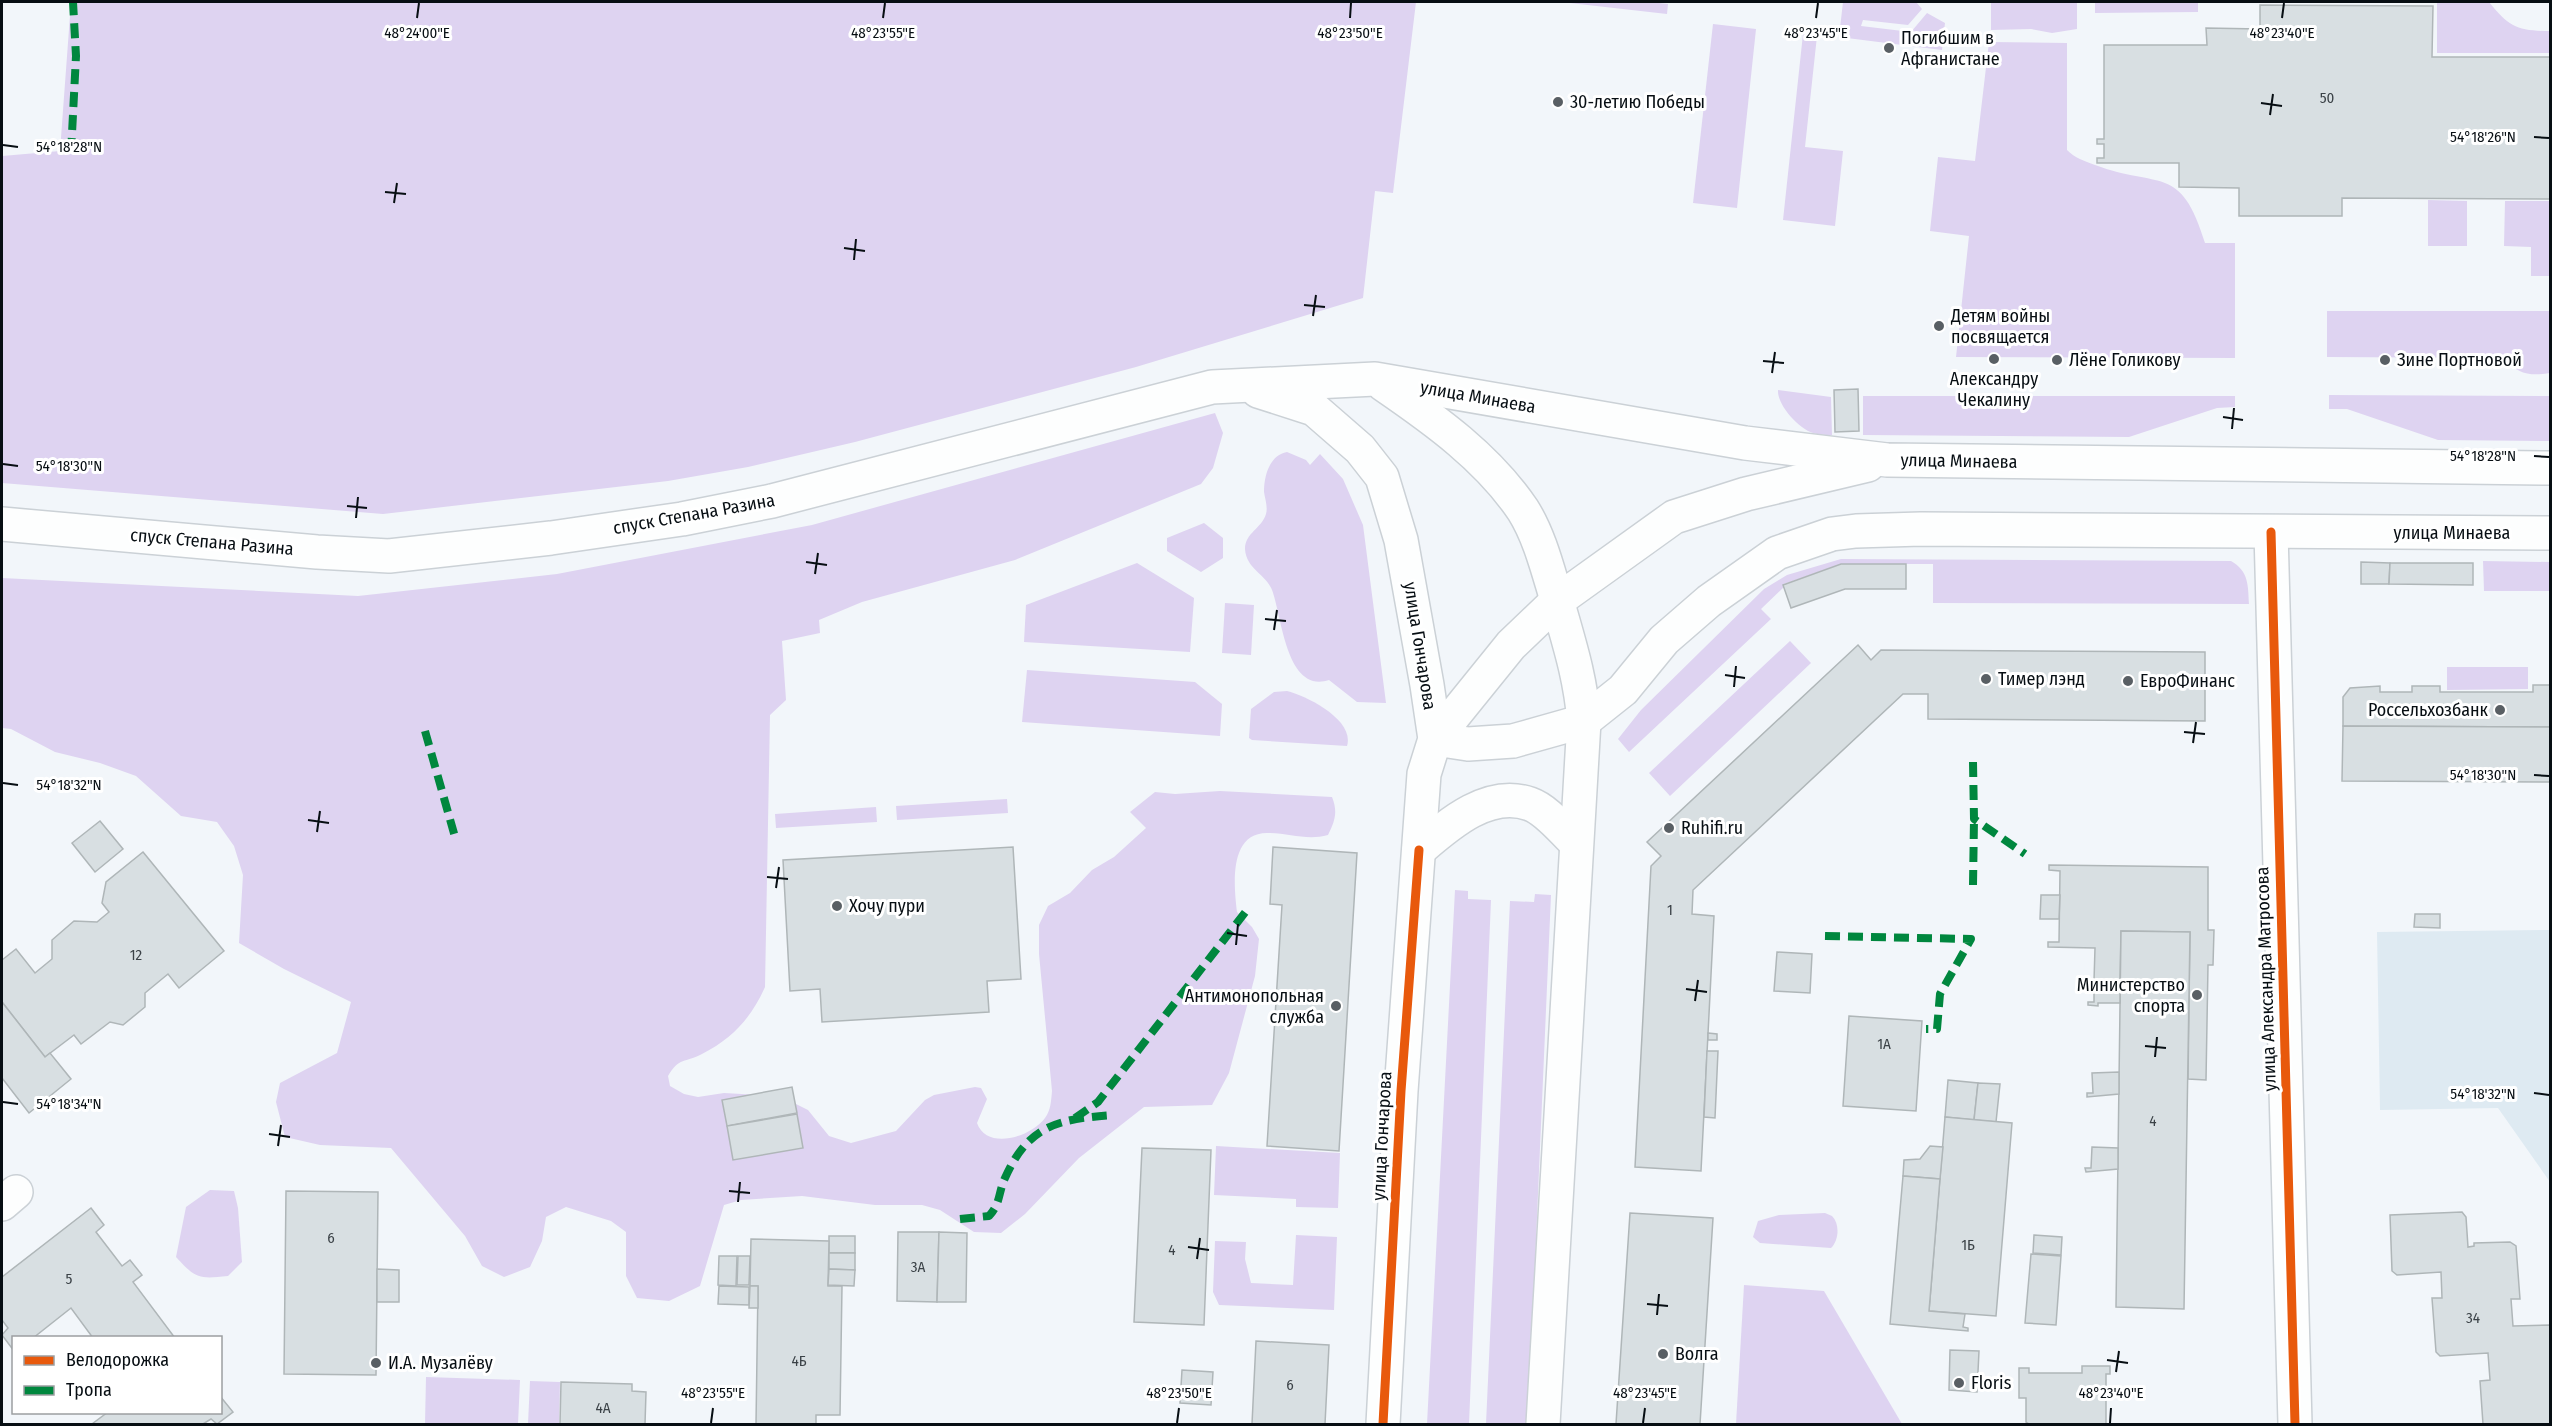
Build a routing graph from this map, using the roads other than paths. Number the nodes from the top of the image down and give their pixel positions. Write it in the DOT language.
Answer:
graph roads {
  1 [pos="1375,379"];
  2 [pos="1239,384"];
  3 [pos="1887,460"];
  4 [pos="2550,468"];
  5 [pos="2,524"];
  6 [pos="2271,532"];
  7 [pos="2550,533"];
  8 [pos="1557,601"];
  9 [pos="1584,721"];
  10 [pos="1435,739"];
  11 [pos="1576,843"];
  12 [pos="1419,850"];
  13 [pos="1383,1425"];
  14 [pos="1543,1425"];
  15 [pos="2295,1425"];
  1 -- 2 [label="main road, спуск Степана Разина"];
  1 -- 3 [label="main road, улица Минаева"];
  1 -- 8 [label="main road"];
  2 -- 5 [label="main road, спуск Степана Разина"];
  2 -- 10 [label="main road, улица Гончарова"];
  3 -- 4 [label="main road, улица Минаева"];
  3 -- 8 [label="main road"];
  6 -- 7 [label="main road, улица Минаева"];
  6 -- 9 [label="main road, улица Минаева"];
  6 -- 15 [label="main road, улица Александра Матросова"];
  8 -- 9 [label="main road"];
  8 -- 10 [label="main road"];
  9 -- 10 [label="main road"];
  9 -- 11 [label="main road"];
  10 -- 12 [label="main road, улица Гончарова"];
  11 -- 12 [label="main road"];
  11 -- 14 [label="main road"];
  12 -- 13 [label="main road, улица Гончарова"];
}
